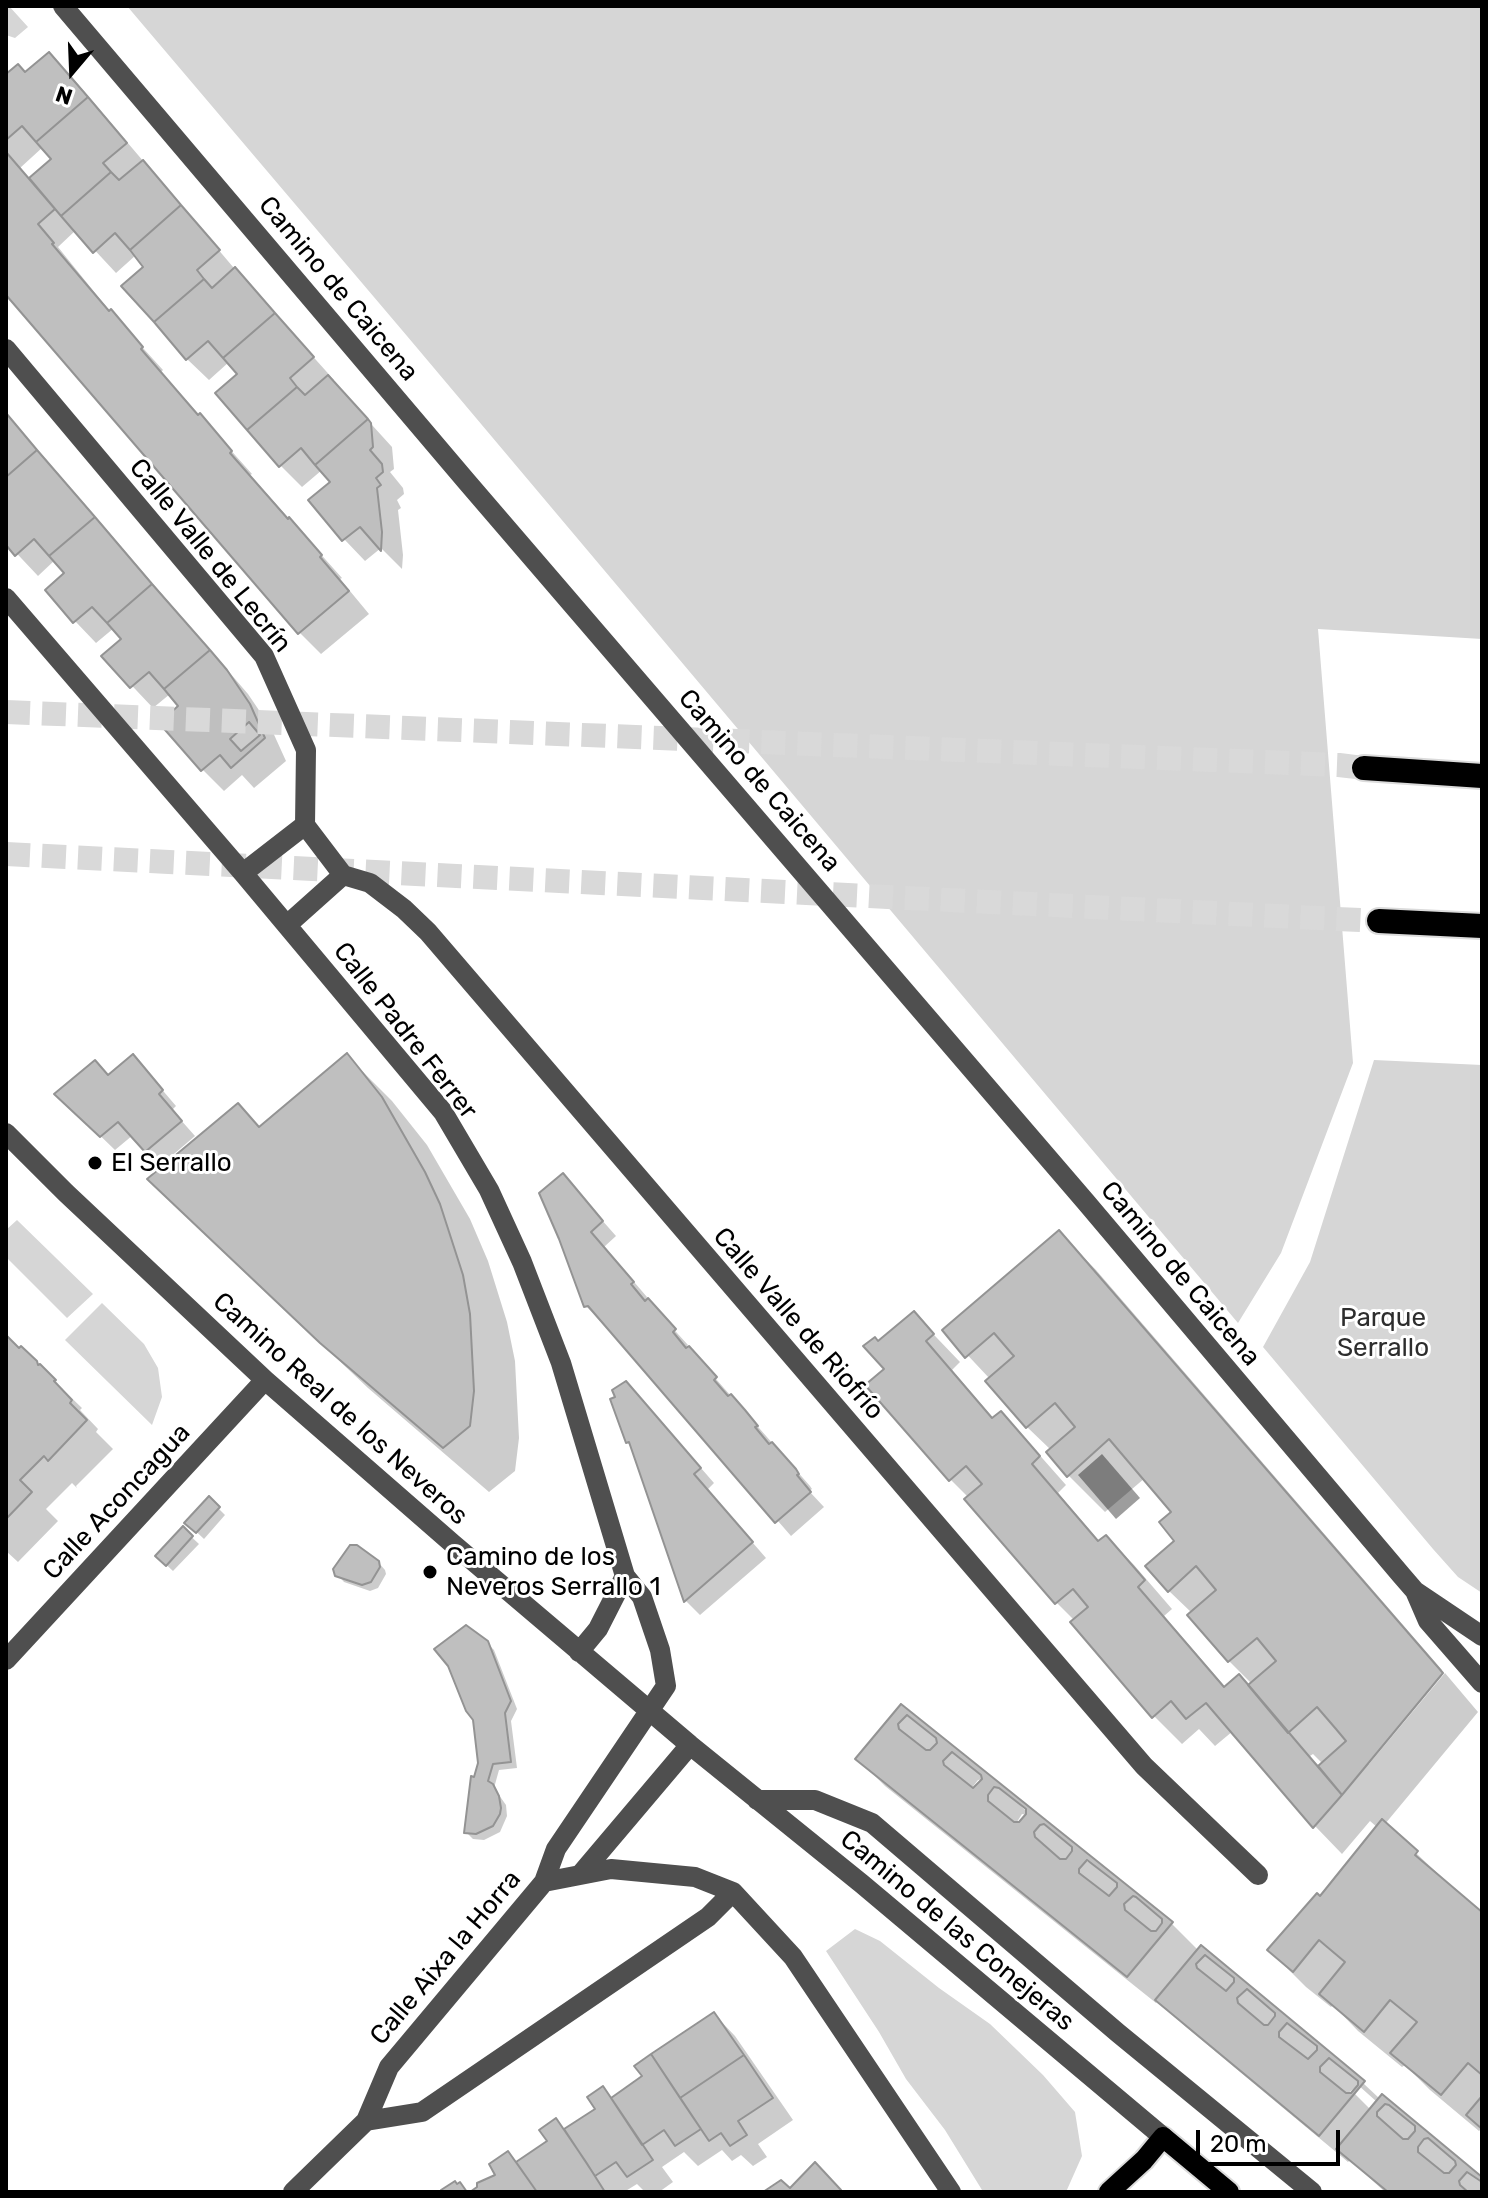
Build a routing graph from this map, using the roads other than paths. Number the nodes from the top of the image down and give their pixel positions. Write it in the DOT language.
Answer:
graph roads {
  1 [pos="63,6"];
  2 [pos="6,349"];
  3 [pos="6,598"];
  4 [pos="1364,768"];
  5 [pos="1482,776"];
  6 [pos="305,825"];
  7 [pos="243,873"];
  8 [pos="343,875"];
  9 [pos="1379,921"];
  10 [pos="287,925"];
  11 [pos="1482,926"];
  12 [pos="6,1133"];
  13 [pos="265,1380"];
  14 [pos="625,1576"];
  15 [pos="1415,1591"];
  16 [pos="1482,1636"];
  17 [pos="579,1652"];
  18 [pos="6,1660"];
  19 [pos="1482,1683"];
  20 [pos="651,1711"];
  21 [pos="690,1745"];
  22 [pos="757,1800"];
  23 [pos="580,1875"];
  24 [pos="1258,1875"];
  25 [pos="544,1882"];
  26 [pos="733,1892"];
  27 [pos="366,2121"];
  28 [pos="1163,2137"];
  29 [pos="293,2192"];
  30 [pos="951,2192"];
  31 [pos="1109,2192"];
  32 [pos="1229,2192"];
  33 [pos="1312,2192"];
  1 -- 15 [label="street, Camino de Caicena"];
  2 -- 6 [label="street, Calle Valle de Lecrín"];
  3 -- 7 [label="street, Calle Padre Ferrer"];
  4 -- 5 [label="highway"];
  6 -- 7 [label="street"];
  6 -- 8 [label="street"];
  7 -- 10 [label="street, Calle Padre Ferrer"];
  8 -- 10 [label="street"];
  8 -- 24 [label="street, Calle Valle de Riofrío"];
  9 -- 11 [label="highway"];
  10 -- 14 [label="street, Calle Padre Ferrer"];
  12 -- 13 [label="street, Camino Real de los Neveros"];
  13 -- 17 [label="street, Camino Real de los Neveros"];
  13 -- 18 [label="street, Calle Aconcagua"];
  14 -- 17 [label="street"];
  14 -- 20 [label="street, Calle Padre Ferrer"];
  15 -- 16 [label="street, Camino de Caicena"];
  15 -- 19 [label="street, Camino de Caicena"];
  17 -- 20 [label="street, Camino Real de los Neveros"];
  20 -- 21 [label="street, Camino de las Conejeras"];
  20 -- 25 [label="street, Calle Aixa la Horra"];
  21 -- 22 [label="street, Camino de las Conejeras"];
  21 -- 23 [label="street"];
  22 -- 28 [label="street, Camino de las Conejeras"];
  22 -- 33 [label="street"];
  23 -- 25 [label="street"];
  23 -- 26 [label="street"];
  25 -- 27 [label="street, Calle Aixa la Horra"];
  26 -- 27 [label="street"];
  26 -- 30 [label="street"];
  27 -- 29 [label="street, Calle Aixa la Horra"];
  28 -- 31 [label="main road"];
  28 -- 32 [label="main road, Camino de las Conejeras"];
}
